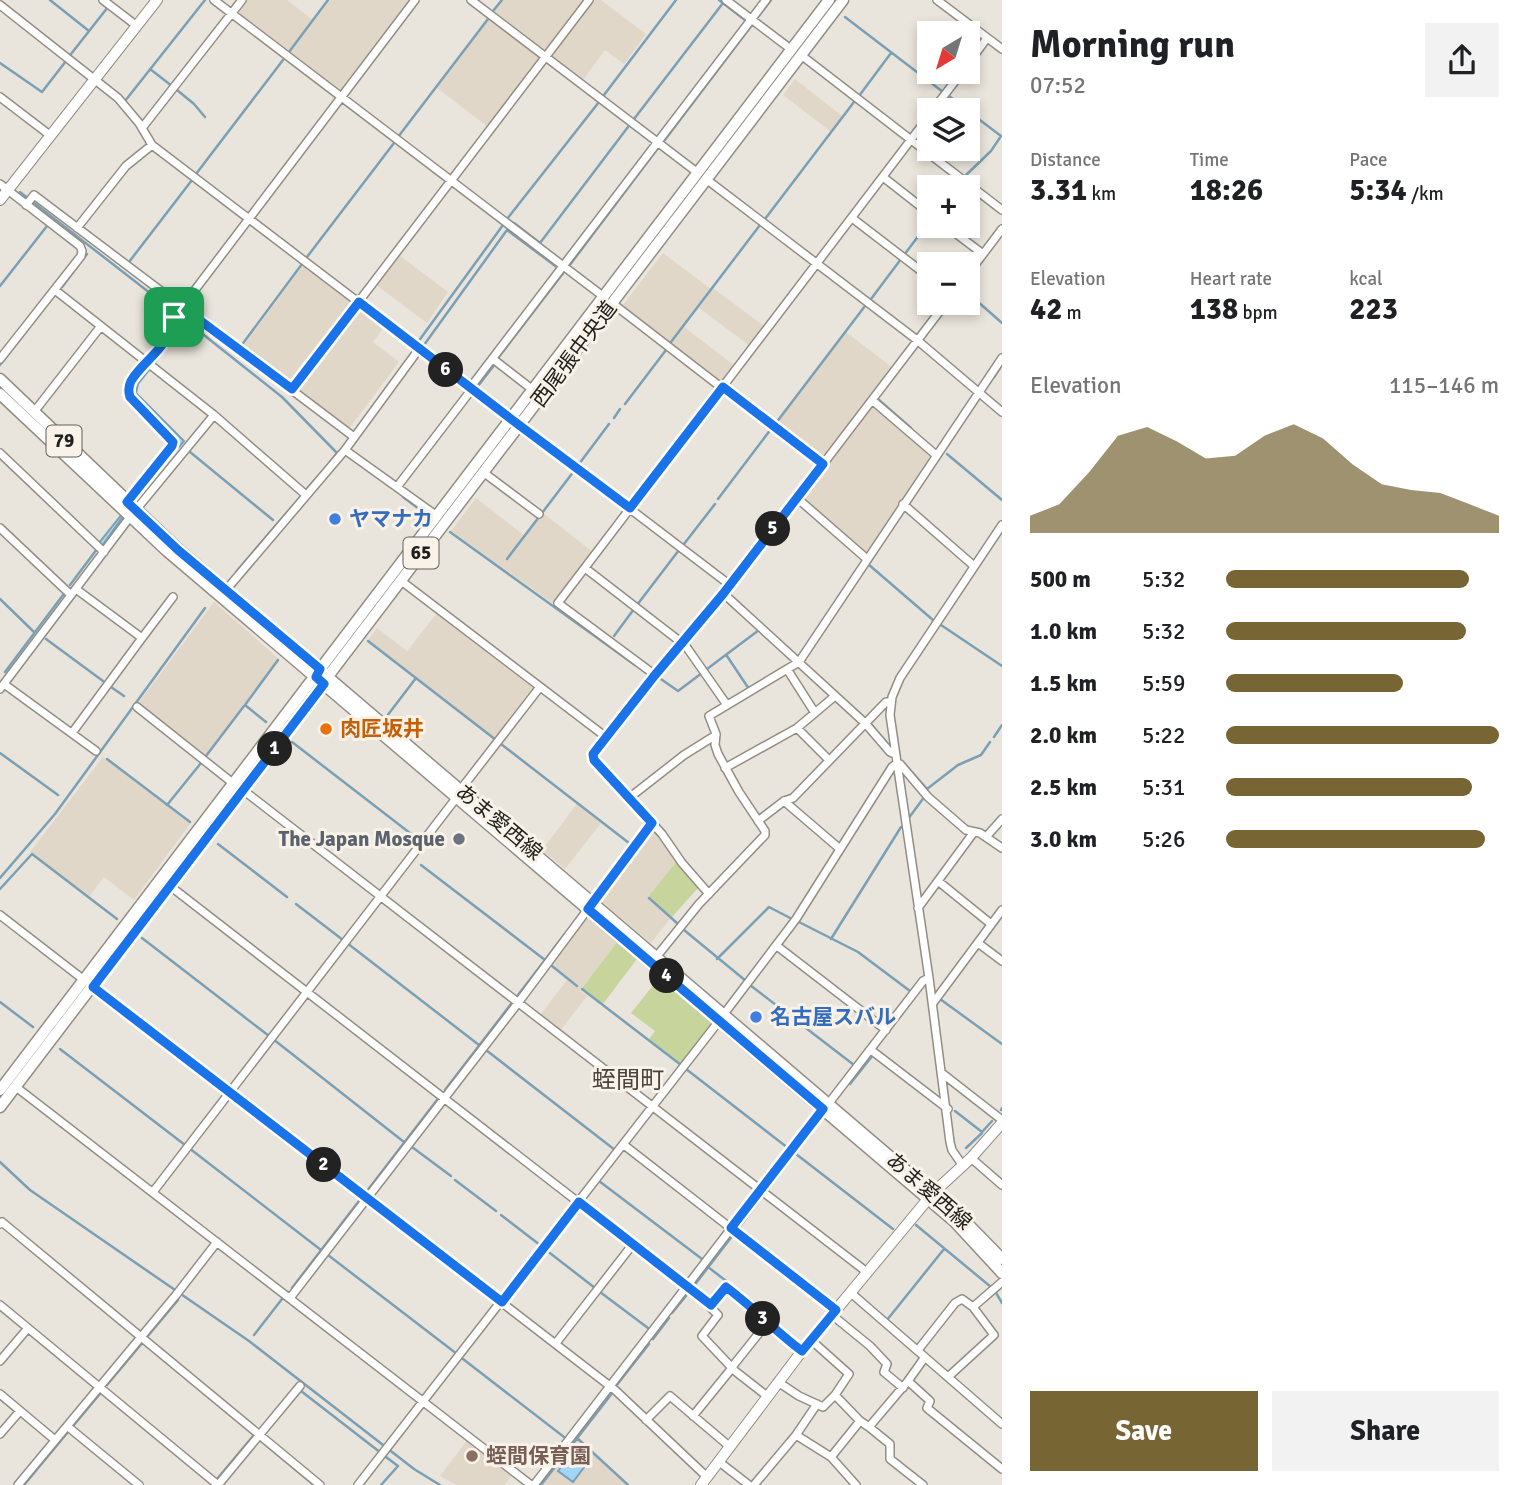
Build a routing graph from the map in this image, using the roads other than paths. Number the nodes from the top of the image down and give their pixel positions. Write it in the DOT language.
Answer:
graph roads {
  1 [pos="105,0"];
  2 [pos="157,0"];
  3 [pos="214,0"];
  4 [pos="242,0"];
  5 [pos="415,0"];
  6 [pos="471,0"];
  7 [pos="589,0"];
  8 [pos="726,0"];
  9 [pos="766,0"];
  10 [pos="829,0"];
  11 [pos="843,0"];
  12 [pos="937,0"];
  13 [pos="0,5"];
  14 [pos="232,14"];
  15 [pos="751,19"];
  16 [pos="137,26"];
  17 [pos="987,38"];
  18 [pos="980,48"];
  19 [pos="1002,49"];
  20 [pos="796,52"];
  21 [pos="545,56"];
  22 [pos="96,79"];
  23 [pos="953,84"];
  24 [pos="0,97"];
  25 [pos="340,98"];
  26 [pos="942,98"];
  27 [pos="142,128"];
  28 [pos="917,133"];
  29 [pos="51,136"];
  30 [pos="911,141"];
  31 [pos="658,142"];
  32 [pos="152,145"];
  33 [pos="702,176"];
  34 [pos="883,177"];
  35 [pos="450,181"];
  36 [pos="4,187"];
  37 [pos="0,200"];
  38 [pos="28,202"];
  39 [pos="917,204"];
  40 [pos="1002,210"];
  41 [pos="249,218"];
  42 [pos="852,218"];
  43 [pos="77,228"];
  44 [pos="1001,232"];
  45 [pos="962,238"];
  46 [pos="983,254"];
  47 [pos="980,258"];
  48 [pos="817,264"];
  49 [pos="563,266"];
  50 [pos="917,268"];
  51 [pos="55,290"];
  52 [pos="608,300"];
  53 [pos="359,302"];
  54 [pos="179,311"];
  55 [pos="937,315"];
  56 [pos="102,326"];
  57 [pos="917,340"];
  58 [pos="419,349"];
  59 [pos="1002,358"];
  60 [pos="0,359"];
  61 [pos="493,359"];
  62 [pos="150,364"];
  63 [pos="0,379"];
  64 [pos="723,387"];
  65 [pos="292,389"];
  66 [pos="471,389"];
  67 [pos="533,390"];
  68 [pos="979,392"];
  69 [pos="0,394"];
  70 [pos="872,400"];
  71 [pos="34,412"];
  72 [pos="1002,412"];
  73 [pos="214,415"];
  74 [pos="515,422"];
  75 [pos="354,437"];
  76 [pos="345,450"];
  77 [pos="0,453"];
  78 [pos="936,455"];
  79 [pos="823,464"];
  80 [pos="483,472"];
  81 [pos="397,487"];
  82 [pos="306,495"];
  83 [pos="797,498"];
  84 [pos="903,505"];
  85 [pos="128,508"];
  86 [pos="630,508"];
  87 [pos="539,514"];
  88 [pos="437,516"];
  89 [pos="1002,525"];
  90 [pos="0,528"];
  91 [pos="104,552"];
  92 [pos="867,559"];
  93 [pos="974,566"];
  94 [pos="585,568"];
  95 [pos="400,580"];
  96 [pos="730,585"];
  97 [pos="226,590"];
  98 [pos="73,592"];
  99 [pos="723,594"];
  100 [pos="173,597"];
  101 [pos="142,638"];
  102 [pos="683,642"];
  103 [pos="799,662"];
  104 [pos="787,669"];
  105 [pos="655,675"];
  106 [pos="322,676"];
  107 [pos="2,686"];
  108 [pos="540,687"];
  109 [pos="835,696"];
  110 [pos="891,702"];
  111 [pos="727,705"];
  112 [pos="136,707"];
  113 [pos="815,713"];
  114 [pos="865,723"];
  115 [pos="797,728"];
  116 [pos="72,733"];
  117 [pos="716,735"];
  118 [pos="606,737"];
  119 [pos="96,751"];
  120 [pos="895,754"];
  121 [pos="829,760"];
  122 [pos="896,765"];
  123 [pos="725,768"];
  124 [pos="238,787"];
  125 [pos="459,793"];
  126 [pos="629,798"];
  127 [pos="784,801"];
  128 [pos="1002,819"];
  129 [pos="758,821"];
  130 [pos="652,823"];
  131 [pos="974,832"];
  132 [pos="986,836"];
  133 [pos="1002,848"];
  134 [pos="840,849"];
  135 [pos="938,881"];
  136 [pos="170,886"];
  137 [pos="709,894"];
  138 [pos="380,896"];
  139 [pos="590,905"];
  140 [pos="918,908"];
  141 [pos="1002,910"];
  142 [pos="0,915"];
  143 [pos="991,924"];
  144 [pos="978,943"];
  145 [pos="777,946"];
  146 [pos="657,957"];
  147 [pos="1002,961"];
  148 [pos="929,978"];
  149 [pos="89,983"];
  150 [pos="307,992"];
  151 [pos="518,1003"];
  152 [pos="933,1003"];
  153 [pos="721,1017"];
  154 [pos="886,1030"];
  155 [pos="871,1050"];
  156 [pos="943,1074"];
  157 [pos="6,1083"];
  158 [pos="229,1092"];
  159 [pos="444,1098"];
  160 [pos="653,1106"];
  161 [pos="826,1106"];
  162 [pos="0,1107"];
  163 [pos="948,1109"];
  164 [pos="1001,1125"];
  165 [pos="624,1145"];
  166 [pos="967,1162"];
  167 [pos="1002,1185"];
  168 [pos="761,1190"];
  169 [pos="153,1192"];
  170 [pos="930,1196"];
  171 [pos="367,1198"];
  172 [pos="579,1202"];
  173 [pos="0,1224"];
  174 [pos="731,1228"];
  175 [pos="218,1242"];
  176 [pos="633,1244"];
  177 [pos="1002,1259"];
  178 [pos="868,1273"];
  179 [pos="1002,1273"];
  180 [pos="1002,1282"];
  181 [pos="687,1286"];
  182 [pos="851,1293"];
  183 [pos="290,1298"];
  184 [pos="502,1302"];
  185 [pos="0,1305"];
  186 [pos="711,1305"];
  187 [pos="973,1307"];
  188 [pos="834,1313"];
  189 [pos="767,1323"];
  190 [pos="28,1328"];
  191 [pos="141,1337"];
  192 [pos="811,1340"];
  193 [pos="556,1343"];
  194 [pos="918,1350"];
  195 [pos="802,1351"];
  196 [pos="925,1357"];
  197 [pos="0,1362"];
  198 [pos="732,1368"];
  199 [pos="948,1377"];
  200 [pos="778,1382"];
  201 [pos="906,1385"];
  202 [pos="300,1386"];
  203 [pos="610,1386"];
  204 [pos="100,1387"];
  205 [pos="0,1394"];
  206 [pos="835,1395"];
  207 [pos="766,1396"];
  208 [pos="424,1402"];
  209 [pos="817,1404"];
  210 [pos="20,1411"];
  211 [pos="693,1416"];
  212 [pos="646,1420"];
  213 [pos="860,1421"];
  214 [pos="1002,1423"];
  215 [pos="67,1426"];
  216 [pos="869,1427"];
  217 [pos="0,1434"];
  218 [pos="260,1435"];
  219 [pos="796,1435"];
  220 [pos="55,1440"];
  221 [pos="729,1446"];
  222 [pos="831,1457"];
  223 [pos="718,1461"];
  224 [pos="1002,1469"];
  225 [pos="848,1476"];
  226 [pos="127,1477"];
  227 [pos="704,1481"];
  228 [pos="18,1485"];
  229 [pos="122,1485"];
  230 [pos="139,1485"];
  231 [pos="218,1485"];
  232 [pos="320,1485"];
  233 [pos="358,1485"];
  234 [pos="533,1485"];
  235 [pos="751,1485"];
  236 [pos="841,1485"];
  237 [pos="856,1485"];
  238 [pos="923,1485"];
  1 -- 16 [label="street"];
  2 -- 16 [label="main road"];
  3 -- 14 [label="street"];
  4 -- 14 [label="street"];
  5 -- 25 [label="street"];
  6 -- 21 [label="street"];
  7 -- 21 [label="street"];
  8 -- 15 [label="street"];
  9 -- 15 [label="street"];
  10 -- 20 [label="main road, 西尾張中央道 / 65"];
  11 -- 20 [label="main road, 西尾張中央道 / 65"];
  12 -- 17 [label="street"];
  13 -- 22 [label="street"];
  14 -- 25 [label="street"];
  14 -- 27 [label="street"];
  15 -- 20 [label="street"];
  15 -- 31 [label="street"];
  16 -- 22 [label="main road"];
  17 -- 18 [label="street"];
  17 -- 19 [label="street"];
  20 -- 30 [label="street"];
  20 -- 33 [label="main road, 西尾張中央道 / 65"];
  21 -- 31 [label="street"];
  21 -- 35 [label="street"];
  22 -- 27 [label="street"];
  22 -- 29 [label="main road"];
  23 -- 26 [label="street"];
  24 -- 29 [label="street"];
  25 -- 35 [label="street"];
  25 -- 41 [label="street"];
  27 -- 32 [label="street"];
  28 -- 30 [label="street"];
  29 -- 36 [label="main road"];
  30 -- 34 [label="street"];
  30 -- 40 [label="street"];
  31 -- 33 [label="street"];
  31 -- 49 [label="street"];
  32 -- 41 [label="street"];
  32 -- 43 [label="street"];
  33 -- 48 [label="street"];
  33 -- 52 [label="main road, 西尾張中央道 / 65"];
  34 -- 39 [label="street"];
  34 -- 42 [label="street"];
  35 -- 49 [label="street"];
  35 -- 53 [label="street"];
  36 -- 37 [label="main road"];
  36 -- 38 [label="street"];
  38 -- 43 [label="street"];
  38 -- 51 [label="street"];
  41 -- 53 [label="street"];
  41 -- 54 [label="street"];
  42 -- 48 [label="street"];
  42 -- 50 [label="street"];
  43 -- 54 [label="street"];
  44 -- 46 [label="street"];
  45 -- 46 [label="street"];
  46 -- 47 [label="street"];
  48 -- 57 [label="street"];
  48 -- 64 [label="street"];
  49 -- 52 [label="street"];
  49 -- 61 [label="street"];
  51 -- 56 [label="street"];
  51 -- 60 [label="street"];
  52 -- 64 [label="street"];
  52 -- 67 [label="main road, 西尾張中央道 / 65"];
  52 -- 74 [label="main road, 西尾張中央道 / 65"];
  53 -- 58 [label="street"];
  53 -- 65 [label="street"];
  54 -- 62 [label="street"];
  54 -- 65 [label="street"];
  55 -- 57 [label="street"];
  56 -- 62 [label="street"];
  56 -- 71 [label="street"];
  57 -- 68 [label="street"];
  57 -- 70 [label="street"];
  58 -- 66 [label="street"];
  58 -- 75 [label="street"];
  59 -- 68 [label="street"];
  61 -- 66 [label="street"];
  61 -- 67 [label="street"];
  62 -- 73 [label="street"];
  62 -- 85 [label="street"];
  63 -- 71 [label="main road, あま愛西線 / 79"];
  64 -- 79 [label="street"];
  64 -- 86 [label="street"];
  65 -- 75 [label="street"];
  66 -- 74 [label="street"];
  66 -- 81 [label="street"];
  67 -- 74 [label="main road, 西尾張中央道 / 65"];
  68 -- 72 [label="street"];
  68 -- 78 [label="street"];
  69 -- 85 [label="main road, あま愛西線 / 79"];
  70 -- 78 [label="street"];
  70 -- 79 [label="street"];
  71 -- 85 [label="main road, あま愛西線 / 79"];
  73 -- 82 [label="street"];
  73 -- 85 [label="street"];
  74 -- 80 [label="main road, 西尾張中央道 / 65"];
  74 -- 86 [label="street"];
  74 -- 88 [label="main road, 西尾張中央道 / 65"];
  75 -- 76 [label="street"];
  76 -- 81 [label="street"];
  76 -- 82 [label="street"];
  77 -- 91 [label="street"];
  78 -- 84 [label="street"];
  79 -- 83 [label="street"];
  80 -- 87 [label="street"];
  80 -- 95 [label="main road, 西尾張中央道 / 65"];
  81 -- 88 [label="street"];
  82 -- 97 [label="street"];
  83 -- 92 [label="street"];
  83 -- 96 [label="street"];
  84 -- 92 [label="street"];
  84 -- 93 [label="street"];
  85 -- 91 [label="street"];
  85 -- 97 [label="main road, あま愛西線 / 79"];
  85 -- 106 [label="main road, あま愛西線 / 79"];
  86 -- 94 [label="street"];
  86 -- 96 [label="street"];
  88 -- 106 [label="main road, 西尾張中央道 / 65"];
  89 -- 93 [label="street"];
  90 -- 98 [label="street"];
  91 -- 98 [label="street"];
  92 -- 103 [label="street"];
  93 -- 110 [label="street"];
  94 -- 102 [label="street"];
  94 -- 105 [label="street"];
  95 -- 106 [label="main road, 西尾張中央道 / 65"];
  95 -- 108 [label="street"];
  96 -- 99 [label="street"];
  97 -- 106 [label="main road, あま愛西線 / 79"];
  98 -- 101 [label="street"];
  98 -- 107 [label="street"];
  99 -- 102 [label="street"];
  99 -- 103 [label="street"];
  100 -- 101 [label="street"];
  101 -- 116 [label="street"];
  102 -- 105 [label="street"];
  102 -- 111 [label="street"];
  103 -- 104 [label="street"];
  103 -- 109 [label="street"];
  104 -- 111 [label="street"];
  104 -- 113 [label="street"];
  105 -- 118 [label="street"];
  106 -- 124 [label="main road, 西尾張中央道 / 65"];
  106 -- 125 [label="main road, あま愛西線 / 79"];
  107 -- 116 [label="street"];
  108 -- 118 [label="street"];
  108 -- 125 [label="street"];
  109 -- 113 [label="street"];
  109 -- 114 [label="street"];
  110 -- 114 [label="street"];
  110 -- 120 [label="street"];
  111 -- 117 [label="street"];
  112 -- 124 [label="street"];
  113 -- 115 [label="street"];
  114 -- 120 [label="street"];
  114 -- 121 [label="street"];
  115 -- 121 [label="street"];
  115 -- 123 [label="street"];
  116 -- 119 [label="street"];
  117 -- 123 [label="street"];
  117 -- 126 [label="street"];
  118 -- 126 [label="street"];
  120 -- 122 [label="street"];
  121 -- 127 [label="street"];
  122 -- 131 [label="street"];
  122 -- 134 [label="street"];
  122 -- 140 [label="street"];
  123 -- 129 [label="street"];
  124 -- 136 [label="main road, 西尾張中央道 / 65"];
  124 -- 138 [label="street"];
  124 -- 149 [label="main road, 西尾張中央道 / 65"];
  125 -- 138 [label="street"];
  125 -- 139 [label="main road, あま愛西線 / 79"];
  126 -- 130 [label="street"];
  127 -- 129 [label="street"];
  127 -- 134 [label="street"];
  128 -- 132 [label="street"];
  129 -- 137 [label="street"];
  130 -- 137 [label="street"];
  130 -- 139 [label="street"];
  131 -- 132 [label="street"];
  131 -- 135 [label="street"];
  132 -- 133 [label="street"];
  134 -- 145 [label="street"];
  135 -- 140 [label="street"];
  135 -- 143 [label="street"];
  136 -- 149 [label="main road, 西尾張中央道 / 65"];
  136 -- 150 [label="street"];
  137 -- 146 [label="street"];
  138 -- 150 [label="street"];
  138 -- 151 [label="street"];
  139 -- 146 [label="main road, あま愛西線 / 79"];
  139 -- 151 [label="street"];
  139 -- 153 [label="main road, あま愛西線 / 79"];
  140 -- 148 [label="street"];
  141 -- 143 [label="street"];
  142 -- 149 [label="street"];
  143 -- 144 [label="street"];
  144 -- 147 [label="street"];
  144 -- 152 [label="street"];
  145 -- 153 [label="street"];
  145 -- 154 [label="street"];
  146 -- 153 [label="main road, あま愛西線 / 79"];
  148 -- 152 [label="street"];
  148 -- 154 [label="street"];
  149 -- 157 [label="main road, 西尾張中央道 / 65"];
  149 -- 158 [label="street"];
  150 -- 158 [label="street"];
  150 -- 159 [label="street"];
  151 -- 159 [label="street"];
  151 -- 160 [label="street"];
  152 -- 156 [label="street"];
  153 -- 160 [label="street"];
  153 -- 161 [label="main road, あま愛西線 / 79"];
  154 -- 155 [label="street"];
  155 -- 161 [label="street"];
  155 -- 163 [label="street"];
  156 -- 163 [label="street"];
  156 -- 164 [label="street"];
  157 -- 162 [label="main road, 西尾張中央道 / 65"];
  157 -- 169 [label="street"];
  158 -- 169 [label="street"];
  158 -- 171 [label="street"];
  159 -- 171 [label="street"];
  159 -- 172 [label="street"];
  160 -- 165 [label="street"];
  160 -- 168 [label="street"];
  161 -- 168 [label="street"];
  161 -- 170 [label="main road, あま愛西線 / 79"];
  163 -- 166 [label="street"];
  164 -- 166 [label="main road"];
  165 -- 172 [label="street"];
  165 -- 174 [label="street"];
  166 -- 167 [label="street"];
  166 -- 170 [label="main road"];
  168 -- 174 [label="street"];
  168 -- 178 [label="street"];
  169 -- 175 [label="street"];
  170 -- 177 [label="main road, あま愛西線 / 79"];
  170 -- 178 [label="main road"];
  170 -- 179 [label="main road, あま愛西線 / 79"];
  171 -- 183 [label="street"];
  171 -- 184 [label="street"];
  172 -- 176 [label="street"];
  172 -- 184 [label="street"];
  173 -- 191 [label="street"];
  174 -- 181 [label="street"];
  174 -- 188 [label="street"];
  175 -- 183 [label="street"];
  175 -- 191 [label="street"];
  176 -- 181 [label="street"];
  176 -- 193 [label="street"];
  178 -- 182 [label="main road"];
  180 -- 187 [label="street"];
  181 -- 186 [label="street"];
  181 -- 203 [label="street"];
  182 -- 188 [label="main road"];
  182 -- 194 [label="street"];
  183 -- 208 [label="street"];
  184 -- 193 [label="street"];
  184 -- 208 [label="street"];
  185 -- 190 [label="street"];
  186 -- 189 [label="street"];
  186 -- 198 [label="street"];
  187 -- 194 [label="street"];
  187 -- 199 [label="street"];
  188 -- 192 [label="main road"];
  188 -- 201 [label="street"];
  189 -- 195 [label="street"];
  189 -- 198 [label="street"];
  190 -- 197 [label="street"];
  190 -- 204 [label="street"];
  191 -- 204 [label="street"];
  191 -- 218 [label="street"];
  192 -- 195 [label="main road"];
  192 -- 206 [label="street"];
  193 -- 203 [label="street"];
  194 -- 196 [label="street"];
  195 -- 200 [label="main road"];
  196 -- 199 [label="street"];
  196 -- 201 [label="street"];
  198 -- 207 [label="street"];
  198 -- 211 [label="street"];
  199 -- 214 [label="street"];
  200 -- 207 [label="main road"];
  200 -- 209 [label="street"];
  201 -- 216 [label="street"];
  201 -- 224 [label="street"];
  202 -- 218 [label="street"];
  203 -- 212 [label="street"];
  203 -- 234 [label="street"];
  204 -- 215 [label="street"];
  204 -- 231 [label="street"];
  205 -- 210 [label="street"];
  206 -- 209 [label="street"];
  206 -- 213 [label="street"];
  207 -- 221 [label="main road"];
  208 -- 233 [label="street"];
  208 -- 234 [label="street"];
  209 -- 219 [label="street"];
  210 -- 217 [label="street"];
  210 -- 220 [label="street"];
  211 -- 212 [label="street"];
  211 -- 221 [label="street"];
  212 -- 227 [label="street"];
  213 -- 216 [label="street"];
  213 -- 222 [label="street"];
  215 -- 220 [label="street"];
  215 -- 226 [label="street"];
  216 -- 238 [label="street"];
  218 -- 231 [label="street"];
  218 -- 232 [label="street"];
  219 -- 222 [label="street"];
  219 -- 235 [label="street"];
  220 -- 228 [label="street"];
  221 -- 223 [label="main road"];
  222 -- 225 [label="street"];
  223 -- 227 [label="main road"];
  223 -- 235 [label="street"];
  225 -- 236 [label="street"];
  225 -- 237 [label="street"];
  226 -- 229 [label="street"];
  226 -- 230 [label="street"];
}
